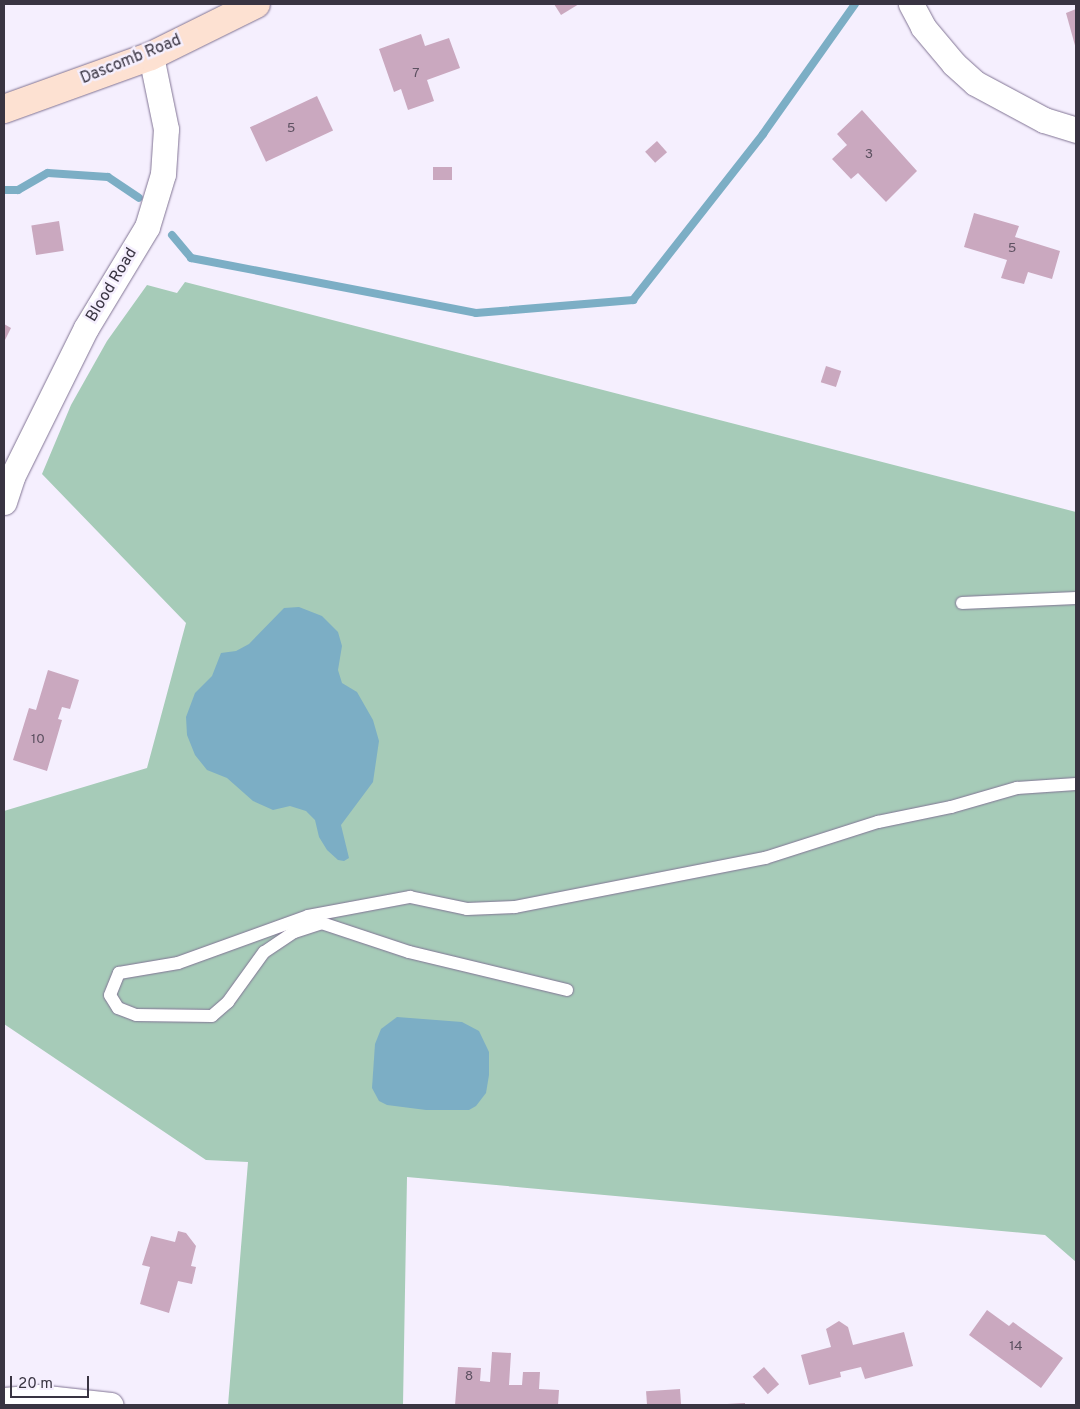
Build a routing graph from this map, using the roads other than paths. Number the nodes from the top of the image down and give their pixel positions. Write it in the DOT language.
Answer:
graph roads {
  1 [pos="256,4"];
  2 [pos="911,4"];
  3 [pos="151,56"];
  4 [pos="4,109"];
  5 [pos="1076,130"];
  6 [pos="4,502"];
  7 [pos="1076,598"];
  8 [pos="962,603"];
  9 [pos="1076,784"];
  10 [pos="567,990"];
  11 [pos="4,1400"];
  12 [pos="111,1405"];
  1 -- 3 [label="main road, Dascomb Road"];
  2 -- 5 [label="street"];
  3 -- 4 [label="main road, Dascomb Road"];
  3 -- 6 [label="street, Blood Road"];
  7 -- 8 [label="lane"];
  9 -- 10 [label="lane"];
  11 -- 12 [label="street"];
}
